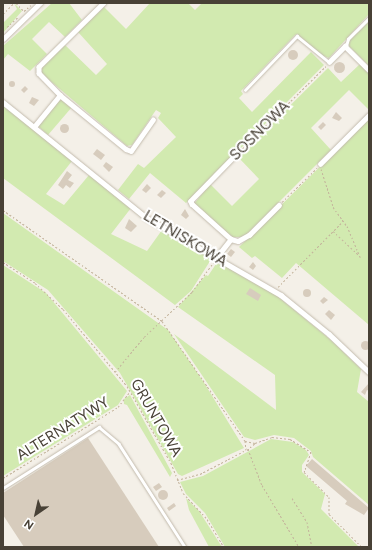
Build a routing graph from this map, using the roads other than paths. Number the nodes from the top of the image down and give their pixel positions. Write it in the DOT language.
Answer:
graph roads {
  1 [pos="40,3"];
  2 [pos="104,3"];
  3 [pos="369,18"];
  4 [pos="3,39"];
  5 [pos="346,47"];
  6 [pos="329,62"];
  7 [pos="369,70"];
  8 [pos="245,90"];
  9 [pos="60,95"];
  10 [pos="3,102"];
  11 [pos="369,115"];
  12 [pos="153,120"];
  13 [pos="34,127"];
  14 [pos="234,157"];
  15 [pos="320,164"];
  16 [pos="279,205"];
  17 [pos="231,239"];
  18 [pos="216,258"];
  19 [pos="369,372"];
  20 [pos="3,488"];
  21 [pos="185,547"];
  1 -- 4 [label="street"];
  2 -- 9 [label="street"];
  3 -- 5 [label="lane"];
  5 -- 6 [label="street"];
  5 -- 7 [label="street"];
  6 -- 8 [label="lane"];
  9 -- 12 [label="street"];
  9 -- 13 [label="street"];
  10 -- 13 [label="street, LETNISKOWA"];
  11 -- 15 [label="street"];
  13 -- 18 [label="street, LETNISKOWA"];
  14 -- 17 [label="street, SOSNOWA"];
  16 -- 17 [label="street"];
  17 -- 18 [label="street"];
  18 -- 19 [label="street, LETNISKOWA"];
  20 -- 21 [label="lane"];
}
